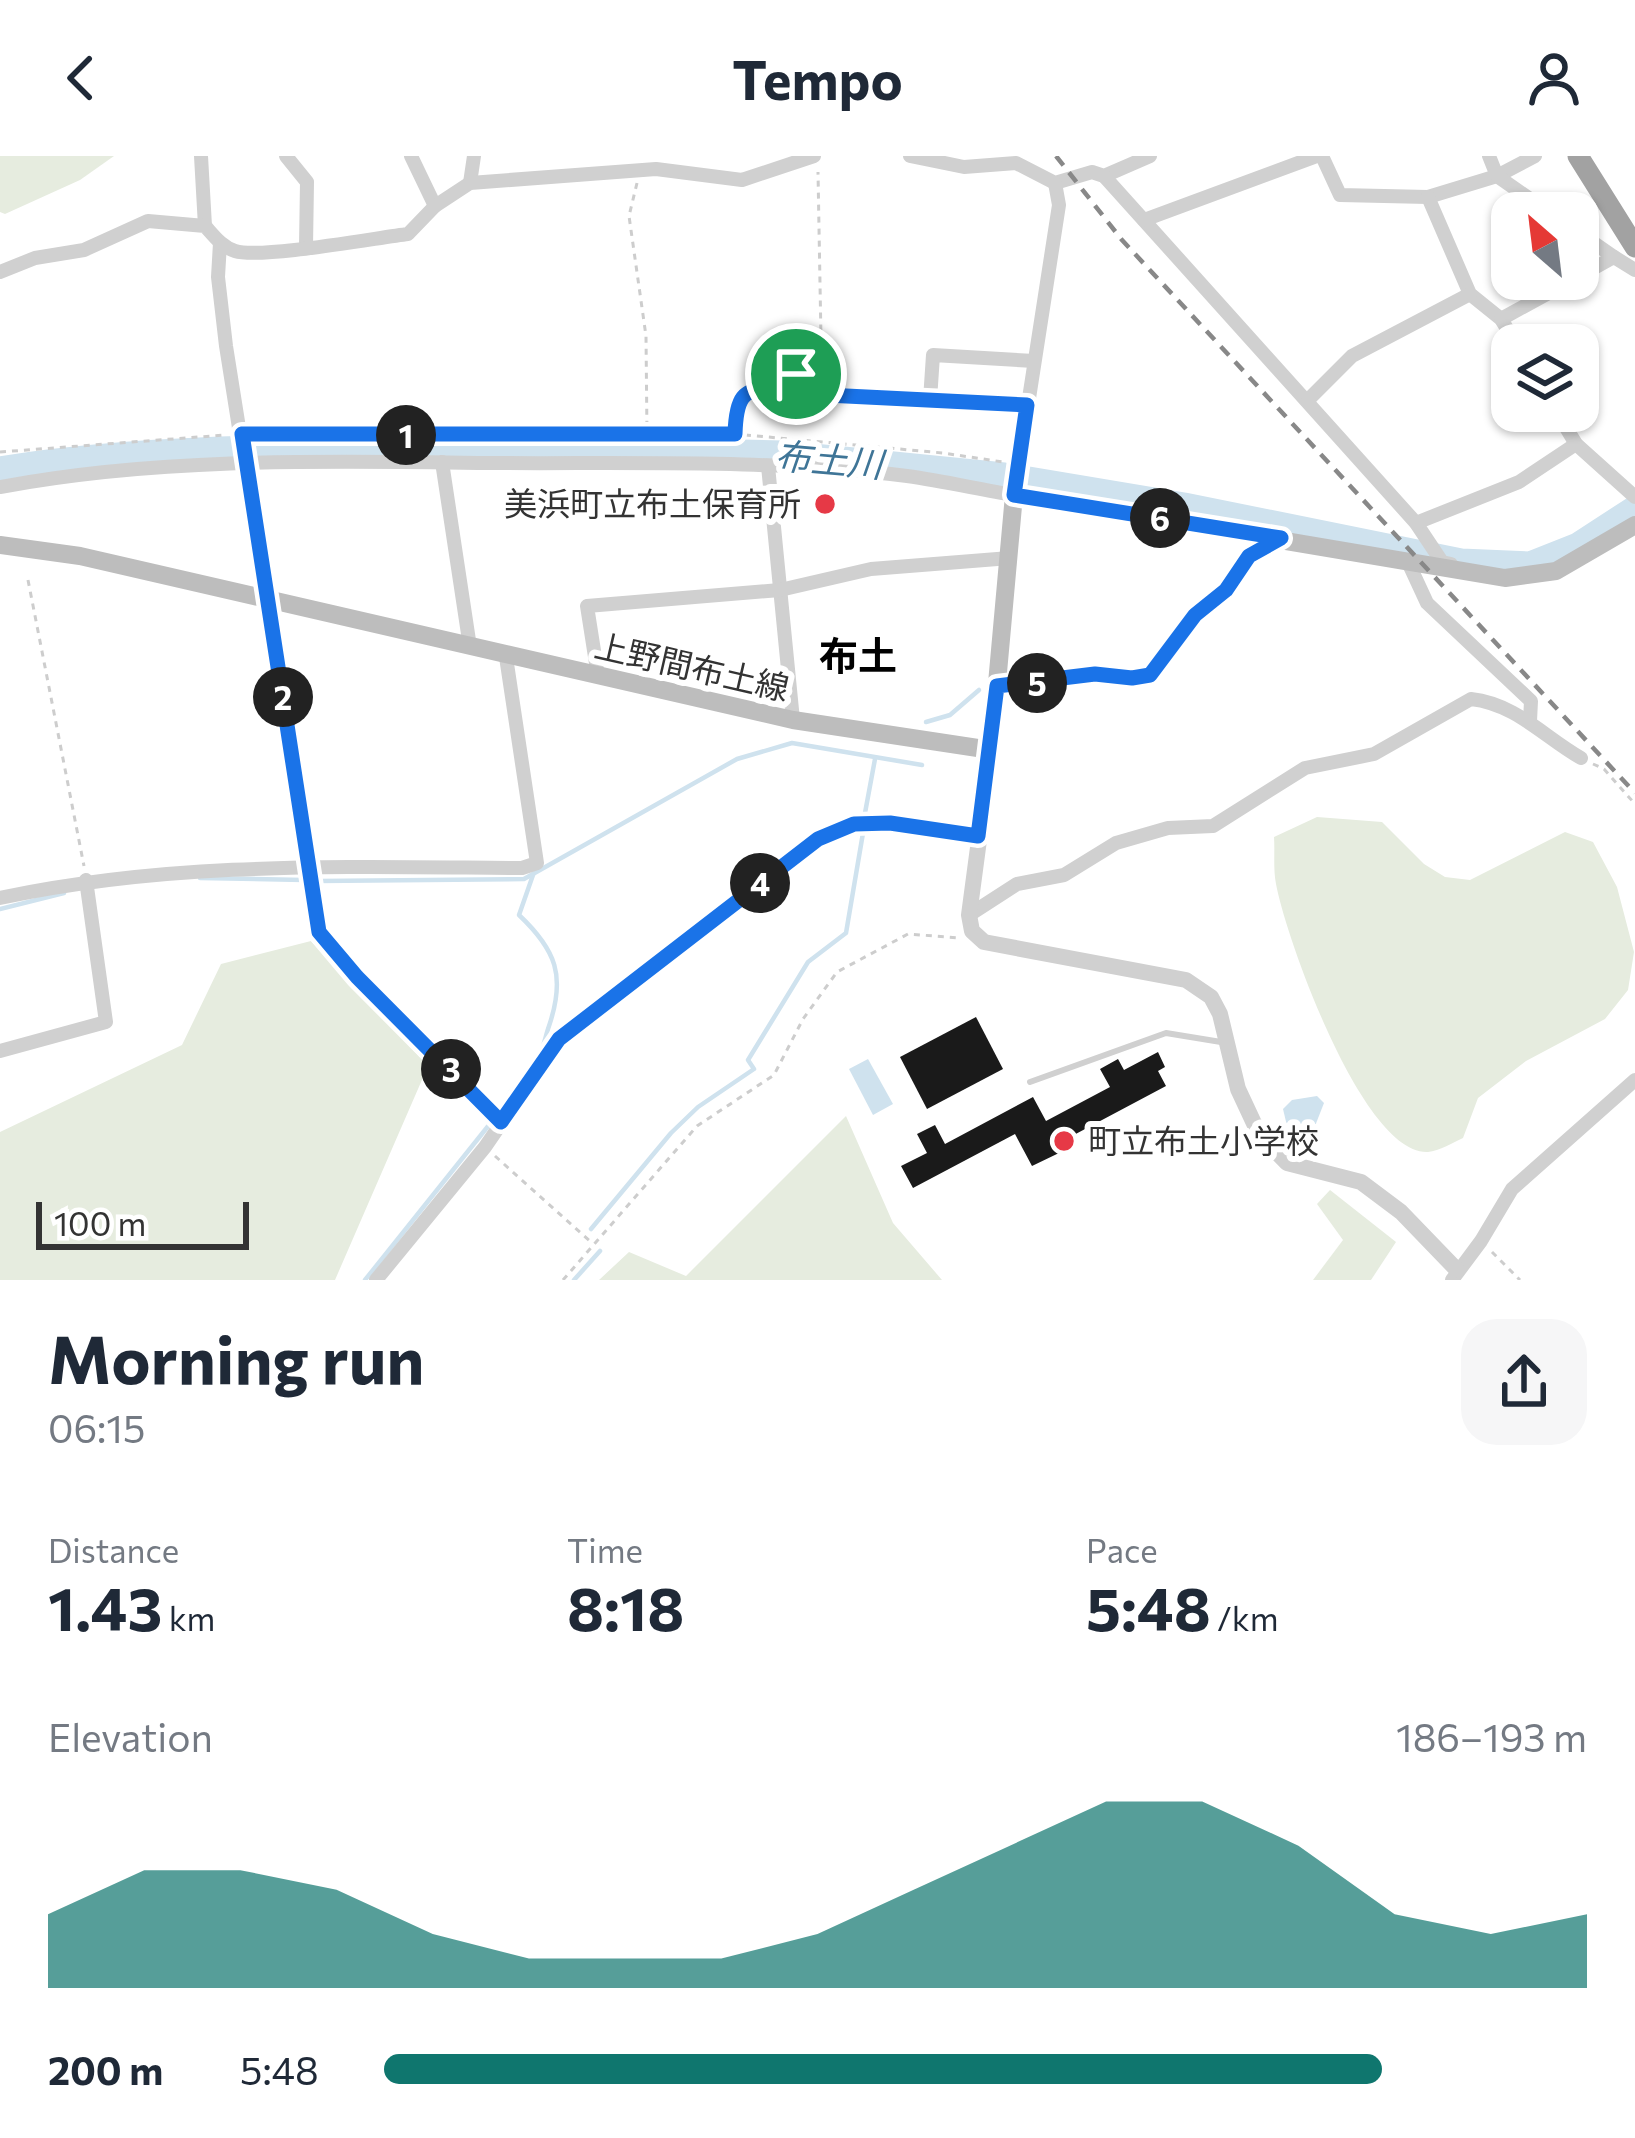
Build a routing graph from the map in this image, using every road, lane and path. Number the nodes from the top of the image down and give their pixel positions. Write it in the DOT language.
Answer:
graph roads {
  1 [pos="202,156"];
  2 [pos="286,156"];
  3 [pos="411,156"];
  4 [pos="474,156"];
  5 [pos="625,156"];
  6 [pos="816,156"];
  7 [pos="910,156"];
  8 [pos="1150,156"];
  9 [pos="1320,156"];
  10 [pos="1489,156"];
  11 [pos="1535,156"];
  12 [pos="1578,156"];
  13 [pos="931,159"];
  14 [pos="1095,168"];
  15 [pos="640,170"];
  16 [pos="1497,176"];
  17 [pos="470,183"];
  18 [pos="1055,183"];
  19 [pos="1520,192"];
  20 [pos="1428,197"];
  21 [pos="435,206"];
  22 [pos="1144,220"];
  23 [pos="205,226"];
  24 [pos="220,243"];
  25 [pos="1635,246"];
  26 [pos="306,247"];
  27 [pos="1599,247"];
  28 [pos="1614,257"];
  29 [pos="1599,265"];
  30 [pos="1635,270"];
  31 [pos="0,272"];
  32 [pos="1470,294"];
  33 [pos="1536,300"];
  34 [pos="1501,319"];
  35 [pos="1504,324"];
  36 [pos="1034,362"];
  37 [pos="796,374"];
  38 [pos="930,400"];
  39 [pos="1308,400"];
  40 [pos="1027,405"];
  41 [pos="1569,432"];
  42 [pos="242,434"];
  43 [pos="735,434"];
  44 [pos="647,437"];
  45 [pos="1576,444"];
  46 [pos="0,452"];
  47 [pos="442,462"];
  48 [pos="247,464"];
  49 [pos="1017,465"];
  50 [pos="768,466"];
  51 [pos="0,488"];
  52 [pos="1015,491"];
  53 [pos="1634,494"];
  54 [pos="1416,523"];
  55 [pos="1635,525"];
  56 [pos="1281,538"];
  57 [pos="0,545"];
  58 [pos="1010,558"];
  59 [pos="1408,562"];
  60 [pos="1505,578"];
  61 [pos="28,580"];
  62 [pos="780,590"];
  63 [pos="268,601"];
  64 [pos="470,647"];
  65 [pos="506,657"];
  66 [pos="598,676"];
  67 [pos="997,686"];
  68 [pos="793,720"];
  69 [pos="1530,721"];
  70 [pos="991,750"];
  71 [pos="1581,758"];
  72 [pos="1635,803"];
  73 [pos="978,836"];
  74 [pos="311,867"];
  75 [pos="86,880"];
  76 [pos="0,898"];
  77 [pos="970,923"];
  78 [pos="1224,1042"];
  79 [pos="0,1051"];
  80 [pos="1635,1080"];
  81 [pos="1030,1082"];
  82 [pos="501,1122"];
  83 [pos="485,1147"];
  84 [pos="1481,1241"];
  85 [pos="592,1243"];
  86 [pos="1454,1275"];
  87 [pos="376,1280"];
  88 [pos="563,1280"];
  89 [pos="1520,1280"];
  1 -- 23 [label="street"];
  2 -- 26 [label="street"];
  3 -- 21 [label="street"];
  4 -- 17 [label="street"];
  5 -- 15 [label="street"];
  6 -- 15 [label="street"];
  6 -- 37 [label="path"];
  7 -- 13 [label="street"];
  8 -- 14 [label="street"];
  9 -- 20 [label="street"];
  9 -- 22 [label="street"];
  10 -- 16 [label="street"];
  11 -- 16 [label="street"];
  12 -- 25 [label="highway"];
  13 -- 18 [label="street"];
  14 -- 18 [label="street"];
  14 -- 22 [label="street"];
  15 -- 17 [label="street"];
  15 -- 44 [label="path"];
  16 -- 19 [label="street"];
  16 -- 20 [label="street"];
  17 -- 21 [label="street"];
  18 -- 36 [label="street"];
  20 -- 32 [label="street"];
  21 -- 26 [label="street"];
  22 -- 39 [label="street"];
  23 -- 24 [label="street"];
  23 -- 31 [label="street"];
  24 -- 26 [label="street"];
  24 -- 42 [label="street"];
  27 -- 28 [label="street"];
  28 -- 29 [label="street"];
  28 -- 30 [label="street"];
  32 -- 34 [label="street"];
  32 -- 39 [label="street"];
  33 -- 34 [label="street"];
  34 -- 35 [label="street"];
  36 -- 38 [label="street"];
  36 -- 40 [label="street"];
  37 -- 38 [label="street"];
  37 -- 43 [label="path"];
  38 -- 40 [label="street"];
  39 -- 54 [label="street"];
  40 -- 49 [label="street"];
  41 -- 45 [label="street"];
  42 -- 44 [label="path"];
  42 -- 46 [label="path"];
  42 -- 48 [label="street"];
  43 -- 44 [label="path"];
  43 -- 49 [label="path"];
  45 -- 53 [label="street"];
  45 -- 54 [label="street"];
  47 -- 48 [label="street"];
  47 -- 50 [label="street"];
  47 -- 64 [label="street"];
  48 -- 51 [label="street"];
  48 -- 63 [label="street"];
  49 -- 52 [label="street"];
  50 -- 52 [label="street"];
  50 -- 62 [label="street"];
  52 -- 56 [label="main road"];
  52 -- 58 [label="main road"];
  54 -- 60 [label="street"];
  55 -- 60 [label="main road"];
  56 -- 59 [label="main road"];
  56 -- 67 [label="path"];
  57 -- 63 [label="main road, 上野間布土線"];
  58 -- 62 [label="street"];
  58 -- 67 [label="main road"];
  59 -- 60 [label="main road"];
  59 -- 69 [label="street"];
  61 -- 75 [label="path"];
  62 -- 66 [label="street"];
  62 -- 68 [label="street"];
  63 -- 64 [label="main road, 上野間布土線"];
  63 -- 74 [label="street"];
  64 -- 65 [label="main road, 上野間布土線"];
  65 -- 66 [label="main road, 上野間布土線"];
  65 -- 74 [label="street"];
  66 -- 68 [label="main road, 上野間布土線"];
  67 -- 70 [label="main road"];
  68 -- 70 [label="main road, 上野間布土線"];
  69 -- 71 [label="street"];
  69 -- 77 [label="street"];
  70 -- 73 [label="street"];
  71 -- 72 [label="path"];
  73 -- 77 [label="street"];
  73 -- 82 [label="street"];
  74 -- 75 [label="street"];
  74 -- 82 [label="street"];
  75 -- 76 [label="street"];
  75 -- 79 [label="street"];
  77 -- 78 [label="street"];
  77 -- 85 [label="path"];
  78 -- 81 [label="lane"];
  78 -- 86 [label="street"];
  80 -- 84 [label="street"];
  82 -- 83 [label="street"];
  83 -- 85 [label="path"];
  83 -- 87 [label="street"];
  84 -- 86 [label="street"];
  84 -- 89 [label="path"];
  85 -- 88 [label="path"];
}
